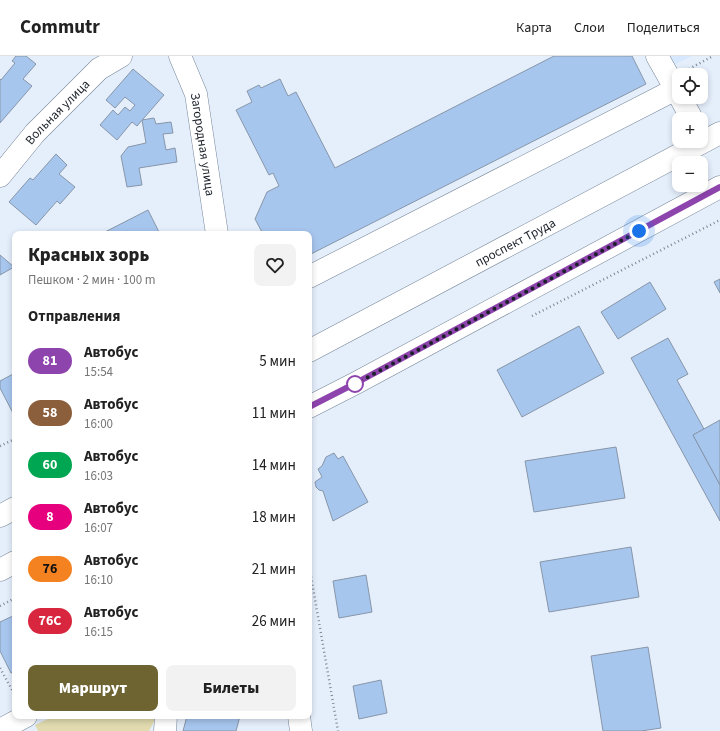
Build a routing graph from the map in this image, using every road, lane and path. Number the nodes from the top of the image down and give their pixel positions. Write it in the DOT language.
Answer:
graph roads {
  1 [pos="121,56"];
  2 [pos="180,56"];
  3 [pos="657,56"];
  4 [pos="714,56"];
  5 [pos="701,68"];
  6 [pos="672,78"];
  7 [pos="672,92"];
  8 [pos="686,148"];
  9 [pos="0,176"];
  10 [pos="720,187"];
  11 [pos="217,231"];
  12 [pos="312,275"];
  13 [pos="312,350"];
  14 [pos="312,405"];
  15 [pos="12,440"];
  16 [pos="0,446"];
  17 [pos="12,510"];
  18 [pos="0,516"];
  19 [pos="12,564"];
  20 [pos="0,570"];
  21 [pos="312,582"];
  22 [pos="12,600"];
  23 [pos="0,606"];
  24 [pos="0,668"];
  25 [pos="12,690"];
  26 [pos="20,719"];
  27 [pos="166,719"];
  28 [pos="299,719"];
  29 [pos="0,730"];
  30 [pos="165,731"];
  31 [pos="301,731"];
  32 [pos="338,731"];
  1 -- 9 [label="main road, Вольная улица"];
  2 -- 11 [label="main road, Загородная улица"];
  3 -- 6 [label="main road"];
  4 -- 5 [label="path"];
  7 -- 12 [label="main road"];
  8 -- 13 [label="main road, проспект Труда"];
  10 -- 14 [label="main road"];
  15 -- 16 [label="path"];
  17 -- 18 [label="main road"];
  19 -- 20 [label="main road"];
  21 -- 32 [label="path"];
  22 -- 23 [label="path"];
  24 -- 25 [label="path"];
  26 -- 29 [label="main road"];
  27 -- 30 [label="main road"];
  28 -- 31 [label="main road"];
}
